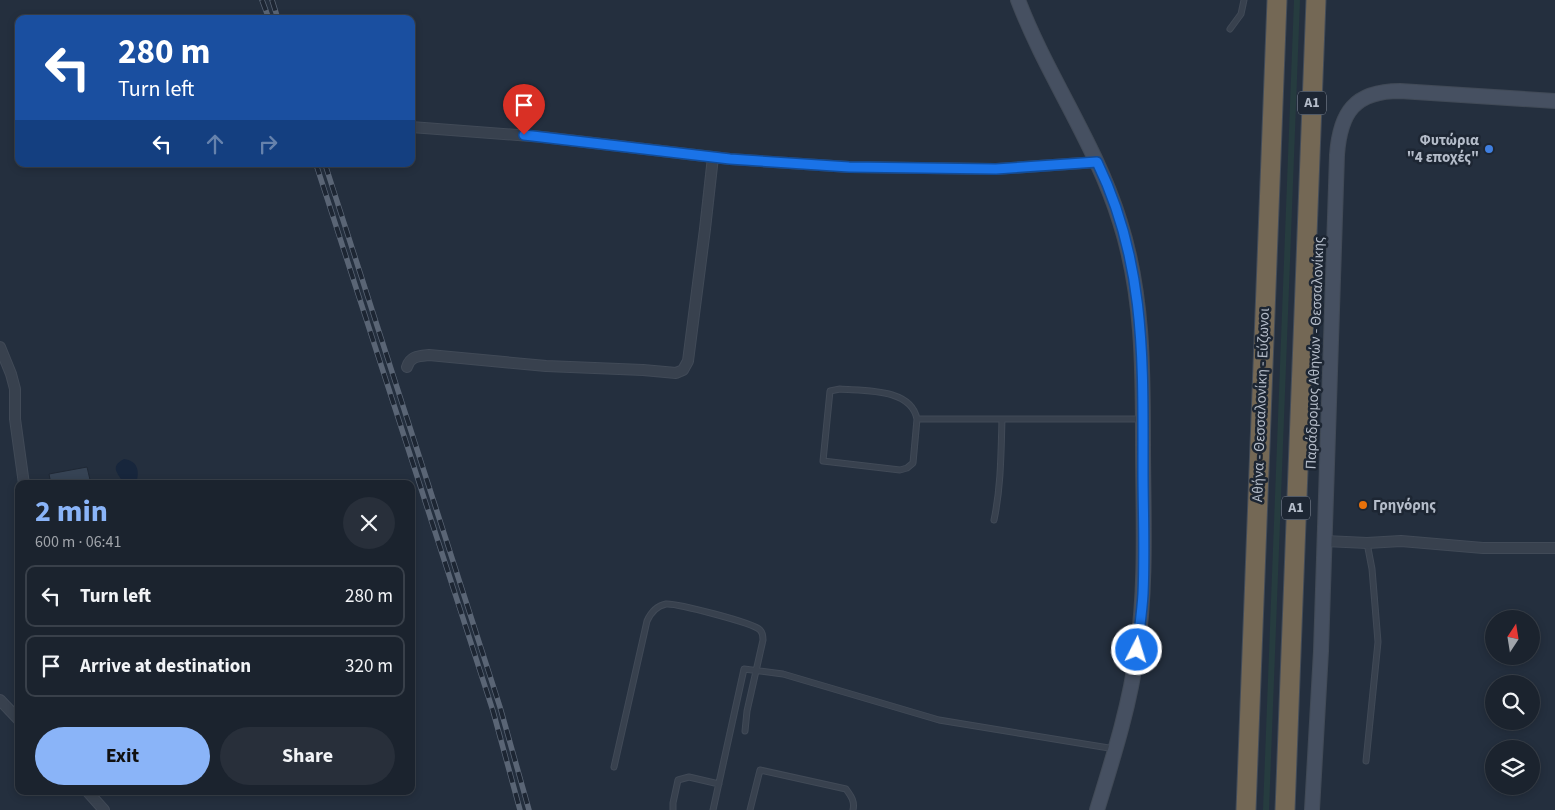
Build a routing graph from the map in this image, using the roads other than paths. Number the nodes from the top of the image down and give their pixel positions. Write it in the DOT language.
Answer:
graph roads {
  1 [pos="1018,0"];
  2 [pos="1244,0"];
  3 [pos="1277,0"];
  4 [pos="1316,0"];
  5 [pos="1230,29"];
  6 [pos="1555,101"];
  7 [pos="415,127"];
  8 [pos="713,157"];
  9 [pos="1097,162"];
  10 [pos="0,347"];
  11 [pos="407,367"];
  12 [pos="917,419"];
  13 [pos="1002,419"];
  14 [pos="1143,420"];
  15 [pos="23,480"];
  16 [pos="994,520"];
  17 [pos="1325,541"];
  18 [pos="1367,543"];
  19 [pos="1555,548"];
  20 [pos="757,671"];
  21 [pos="0,700"];
  22 [pos="15,716"];
  23 [pos="745,732"];
  24 [pos="1115,749"];
  25 [pos="1366,761"];
  26 [pos="614,767"];
  27 [pos="719,784"];
  28 [pos="90,795"];
  29 [pos="104,810"];
  30 [pos="673,810"];
  31 [pos="713,810"];
  32 [pos="750,810"];
  33 [pos="853,810"];
  34 [pos="1097,810"];
  35 [pos="1246,810"];
  36 [pos="1285,810"];
  37 [pos="1312,810"];
  1 -- 9 [label="main road"];
  2 -- 5 [label="lane"];
  3 -- 35 [label="highway, Αθήνα - Θεσσαλονίκη - Εύζωνοι"];
  4 -- 36 [label="highway, Α1"];
  6 -- 17 [label="main road, Παράδρομος Αθηνών - Θεσσαλονίκης"];
  7 -- 8 [label="street"];
  8 -- 9 [label="street"];
  8 -- 11 [label="street"];
  9 -- 14 [label="main road"];
  10 -- 15 [label="street"];
  12 -- 12 [label="lane"];
  12 -- 13 [label="lane"];
  13 -- 14 [label="lane"];
  13 -- 16 [label="lane"];
  14 -- 24 [label="main road"];
  17 -- 18 [label="street"];
  17 -- 37 [label="main road, Παράδρομος Αθηνών - Θεσσαλονίκης"];
  18 -- 19 [label="street"];
  18 -- 25 [label="lane"];
  20 -- 23 [label="lane"];
  20 -- 24 [label="lane"];
  20 -- 26 [label="lane"];
  20 -- 27 [label="lane"];
  21 -- 22 [label="street"];
  24 -- 34 [label="main road"];
  27 -- 30 [label="lane"];
  27 -- 31 [label="lane"];
  28 -- 29 [label="street"];
  32 -- 33 [label="lane"];
}
